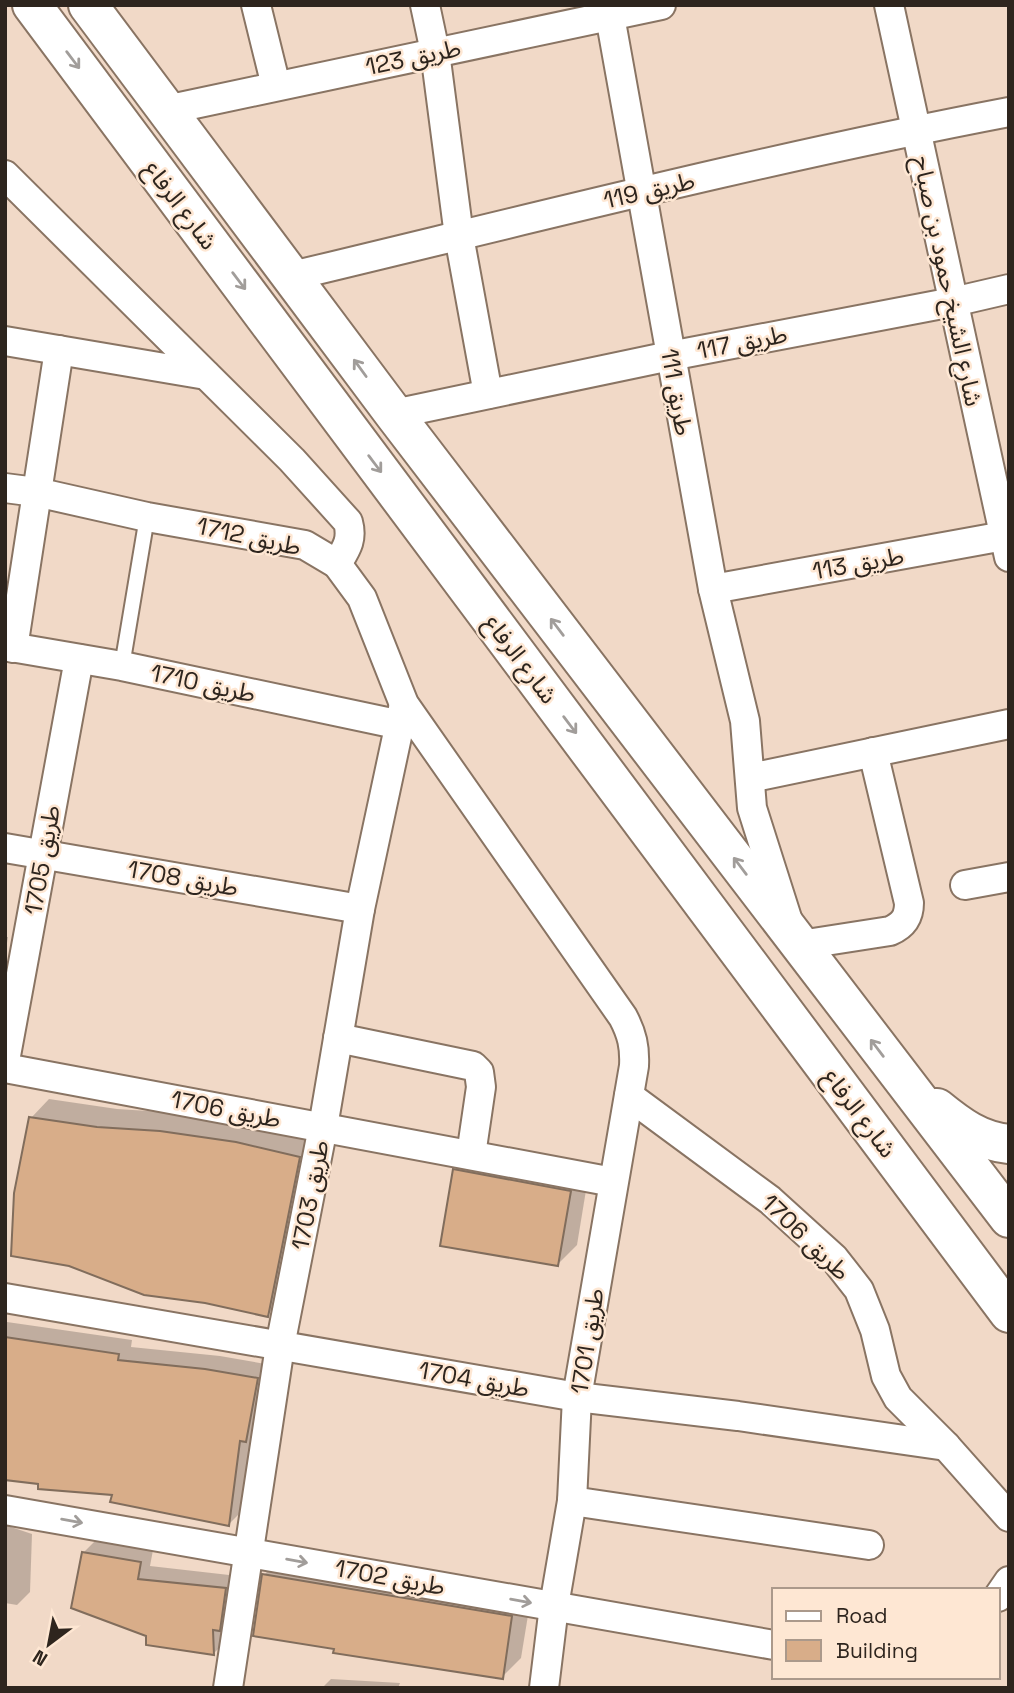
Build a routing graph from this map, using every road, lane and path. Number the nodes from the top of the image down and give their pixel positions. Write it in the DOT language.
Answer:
graph roads {
  1 [pos="32,5"];
  2 [pos="88,5"];
  3 [pos="256,5"];
  4 [pos="425,5"];
  5 [pos="661,5"];
  6 [pos="889,5"];
  7 [pos="609,10"];
  8 [pos="435,52"];
  9 [pos="276,86"];
  10 [pos="166,110"];
  11 [pos="1009,112"];
  12 [pos="916,130"];
  13 [pos="5,175"];
  14 [pos="641,192"];
  15 [pos="459,236"];
  16 [pos="292,276"];
  17 [pos="1009,289"];
  18 [pos="953,302"];
  19 [pos="5,341"];
  20 [pos="59,350"];
  21 [pos="670,356"];
  22 [pos="206,375"];
  23 [pos="488,394"];
  24 [pos="394,414"];
  25 [pos="1001,487"];
  26 [pos="5,488"];
  27 [pos="36,492"];
  28 [pos="147,517"];
  29 [pos="1006,546"];
  30 [pos="337,564"];
  31 [pos="713,589"];
  32 [pos="9,647"];
  33 [pos="79,659"];
  34 [pos="122,666"];
  35 [pos="402,715"];
  36 [pos="1009,724"];
  37 [pos="873,752"];
  38 [pos="750,778"];
  39 [pos="5,848"];
  40 [pos="43,854"];
  41 [pos="1009,877"];
  42 [pos="965,885"];
  43 [pos="360,909"];
  44 [pos="796,939"];
  45 [pos="338,1038"];
  46 [pos="5,1061"];
  47 [pos="5,1068"];
  48 [pos="901,1079"];
  49 [pos="629,1096"];
  50 [pos="323,1127"];
  51 [pos="1009,1143"];
  52 [pos="471,1155"];
  53 [pos="613,1181"];
  54 [pos="1009,1218"];
  55 [pos="5,1298"];
  56 [pos="1009,1313"];
  57 [pos="280,1346"];
  58 [pos="577,1397"];
  59 [pos="946,1446"];
  60 [pos="572,1501"];
  61 [pos="5,1510"];
  62 [pos="1009,1517"];
  63 [pos="869,1545"];
  64 [pos="249,1552"];
  65 [pos="554,1606"];
  66 [pos="772,1645"];
  67 [pos="228,1688"];
  68 [pos="544,1688"];
  1 -- 56 [label="main road, شارع الرفاع, one-way"];
  2 -- 10 [label="main road, شارع الرفاع"];
  3 -- 9 [label="street"];
  4 -- 8 [label="street"];
  5 -- 7 [label="street, طريق 123"];
  6 -- 12 [label="street, شارع الشيخ حمود بن صباح"];
  7 -- 8 [label="street, طريق 123"];
  7 -- 14 [label="street, طريق 111"];
  8 -- 9 [label="street, طريق 123"];
  8 -- 15 [label="street"];
  9 -- 10 [label="street, طريق 123"];
  10 -- 16 [label="main road, شارع الرفاع"];
  11 -- 12 [label="street, طريق 119"];
  12 -- 14 [label="street, طريق 119"];
  12 -- 18 [label="street, شارع الشيخ حمود بن صباح"];
  13 -- 22 [label="street"];
  14 -- 15 [label="street, طريق 119"];
  14 -- 21 [label="street, طريق 111"];
  15 -- 16 [label="street, طريق 119"];
  15 -- 23 [label="street"];
  24 -- 16 [label="main road, شارع الرفاع, one-way"];
  17 -- 18 [label="street, طريق 117"];
  18 -- 21 [label="street, طريق 117"];
  18 -- 25 [label="street, شارع الشيخ حمود بن صباح"];
  19 -- 20 [label="street"];
  20 -- 22 [label="street"];
  20 -- 27 [label="street"];
  21 -- 23 [label="street, طريق 117"];
  21 -- 31 [label="street, طريق 111"];
  22 -- 30 [label="street"];
  23 -- 24 [label="street, طريق 117"];
  44 -- 24 [label="main road, شارع الرفاع, one-way"];
  25 -- 29 [label="street, شارع الشيخ حمود بن صباح"];
  26 -- 27 [label="street, طريق 1712"];
  27 -- 28 [label="street, طريق 1712"];
  27 -- 32 [label="street"];
  28 -- 30 [label="street, طريق 1712"];
  28 -- 34 [label="lane"];
  29 -- 31 [label="street, طريق 113"];
  30 -- 35 [label="street, طريق 1712"];
  31 -- 38 [label="street, طريق 111"];
  32 -- 33 [label="street, طريق 1710"];
  33 -- 34 [label="street, طريق 1710"];
  33 -- 40 [label="street, طريق 1705"];
  34 -- 35 [label="street, طريق 1710"];
  35 -- 43 [label="street, طريق 1703"];
  35 -- 49 [label="street, طريق 1712"];
  36 -- 37 [label="street"];
  37 -- 38 [label="street"];
  37 -- 44 [label="street"];
  38 -- 44 [label="street, طريق 111"];
  39 -- 40 [label="street, طريق 1708"];
  40 -- 43 [label="street, طريق 1708"];
  40 -- 46 [label="street, طريق 1705"];
  41 -- 42 [label="street"];
  43 -- 45 [label="street, طريق 1703"];
  48 -- 44 [label="main road, شارع الرفاع, one-way"];
  45 -- 50 [label="street, طريق 1703"];
  45 -- 52 [label="street"];
  47 -- 50 [label="street, طريق 1706"];
  48 -- 51 [label="main road"];
  48 -- 54 [label="main road, شارع الرفاع"];
  49 -- 53 [label="street, طريق 1701"];
  49 -- 59 [label="street, طريق 1706"];
  50 -- 52 [label="street, طريق 1706"];
  50 -- 57 [label="street, طريق 1703"];
  52 -- 53 [label="street, طريق 1706"];
  53 -- 58 [label="street, طريق 1701"];
  55 -- 57 [label="street, طريق 1704"];
  57 -- 58 [label="street, طريق 1704"];
  57 -- 64 [label="street, طريق 1703"];
  58 -- 59 [label="street, طريق 1704"];
  58 -- 60 [label="street, طريق 1701"];
  59 -- 62 [label="street, طريق 1706"];
  60 -- 63 [label="street"];
  60 -- 65 [label="street, طريق 1701"];
  61 -- 64 [label="street, طريق 1702, one-way"];
  64 -- 65 [label="street, طريق 1702, one-way"];
  64 -- 67 [label="street, طريق 1703"];
  65 -- 66 [label="street, طريق 1702"];
  65 -- 68 [label="street, طريق 1701"];
}
